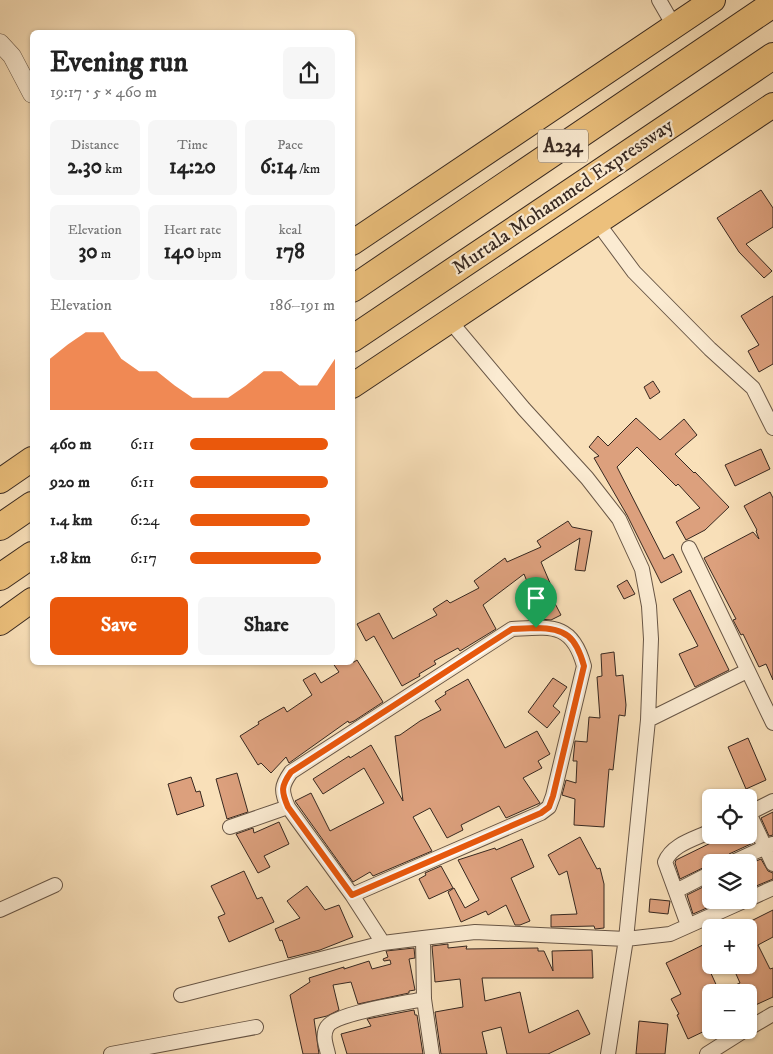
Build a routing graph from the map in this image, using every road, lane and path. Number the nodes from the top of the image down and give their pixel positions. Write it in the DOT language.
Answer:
graph roads {
  1 [pos="659,0"];
  2 [pos="713,0"];
  3 [pos="773,4"];
  4 [pos="674,26"];
  5 [pos="0,43"];
  6 [pos="773,56"];
  7 [pos="30,90"];
  8 [pos="773,105"];
  9 [pos="597,222"];
  10 [pos="355,241"];
  11 [pos="355,287"];
  12 [pos="450,321"];
  13 [pos="355,337"];
  14 [pos="355,384"];
  15 [pos="773,428"];
  16 [pos="30,460"];
  17 [pos="0,481"];
  18 [pos="30,506"];
  19 [pos="0,527"];
  20 [pos="689,548"];
  21 [pos="30,556"];
  22 [pos="0,576"];
  23 [pos="30,601"];
  24 [pos="0,623"];
  25 [pos="747,671"];
  26 [pos="648,720"];
  27 [pos="773,723"];
  28 [pos="773,801"];
  29 [pos="288,807"];
  30 [pos="757,809"];
  31 [pos="757,826"];
  32 [pos="230,827"];
  33 [pos="702,835"];
  34 [pos="769,845"];
  35 [pos="750,854"];
  36 [pos="773,864"];
  37 [pos="702,878"];
  38 [pos="54,885"];
  39 [pos="773,888"];
  40 [pos="676,891"];
  41 [pos="352,895"];
  42 [pos="757,895"];
  43 [pos="725,909"];
  44 [pos="0,910"];
  45 [pos="688,926"];
  46 [pos="423,938"];
  47 [pos="626,939"];
  48 [pos="383,943"];
  49 [pos="181,996"];
  50 [pos="424,999"];
  51 [pos="773,1014"];
  52 [pos="757,1023"];
  53 [pos="256,1027"];
  54 [pos="731,1039"];
  55 [pos="111,1054"];
  56 [pos="328,1054"];
  57 [pos="432,1054"];
  58 [pos="608,1054"];
  59 [pos="707,1054"];
  1 -- 4 [label="street"];
  2 -- 4 [label="highway"];
  3 -- 11 [label="highway, Murtala Mohammed Expressway / A234"];
  4 -- 10 [label="highway"];
  5 -- 7 [label="street"];
  6 -- 13 [label="highway, Murtala Mohammed Expressway / A234"];
  8 -- 9 [label="highway, Murtala Mohammed Expressway"];
  9 -- 12 [label="highway, Murtala Mohammed Expressway"];
  9 -- 15 [label="street"];
  12 -- 14 [label="highway, Murtala Mohammed Expressway"];
  12 -- 26 [label="street"];
  16 -- 17 [label="highway"];
  18 -- 19 [label="highway"];
  20 -- 25 [label="street"];
  21 -- 22 [label="highway"];
  23 -- 24 [label="highway"];
  25 -- 26 [label="street"];
  25 -- 27 [label="street"];
  26 -- 47 [label="street"];
  28 -- 30 [label="street"];
  29 -- 32 [label="street"];
  29 -- 41 [label="street"];
  29 -- 41 [label="street"];
  31 -- 34 [label="street"];
  33 -- 40 [label="street"];
  34 -- 35 [label="street"];
  34 -- 36 [label="street"];
  37 -- 40 [label="street"];
  38 -- 44 [label="street"];
  39 -- 42 [label="street"];
  40 -- 45 [label="street"];
  41 -- 48 [label="street"];
  43 -- 45 [label="street"];
  45 -- 47 [label="street"];
  46 -- 47 [label="street"];
  46 -- 48 [label="street"];
  46 -- 50 [label="street"];
  47 -- 58 [label="street"];
  48 -- 49 [label="street"];
  50 -- 56 [label="street"];
  50 -- 57 [label="street"];
  51 -- 52 [label="street"];
  53 -- 55 [label="street"];
  54 -- 59 [label="street"];
}
